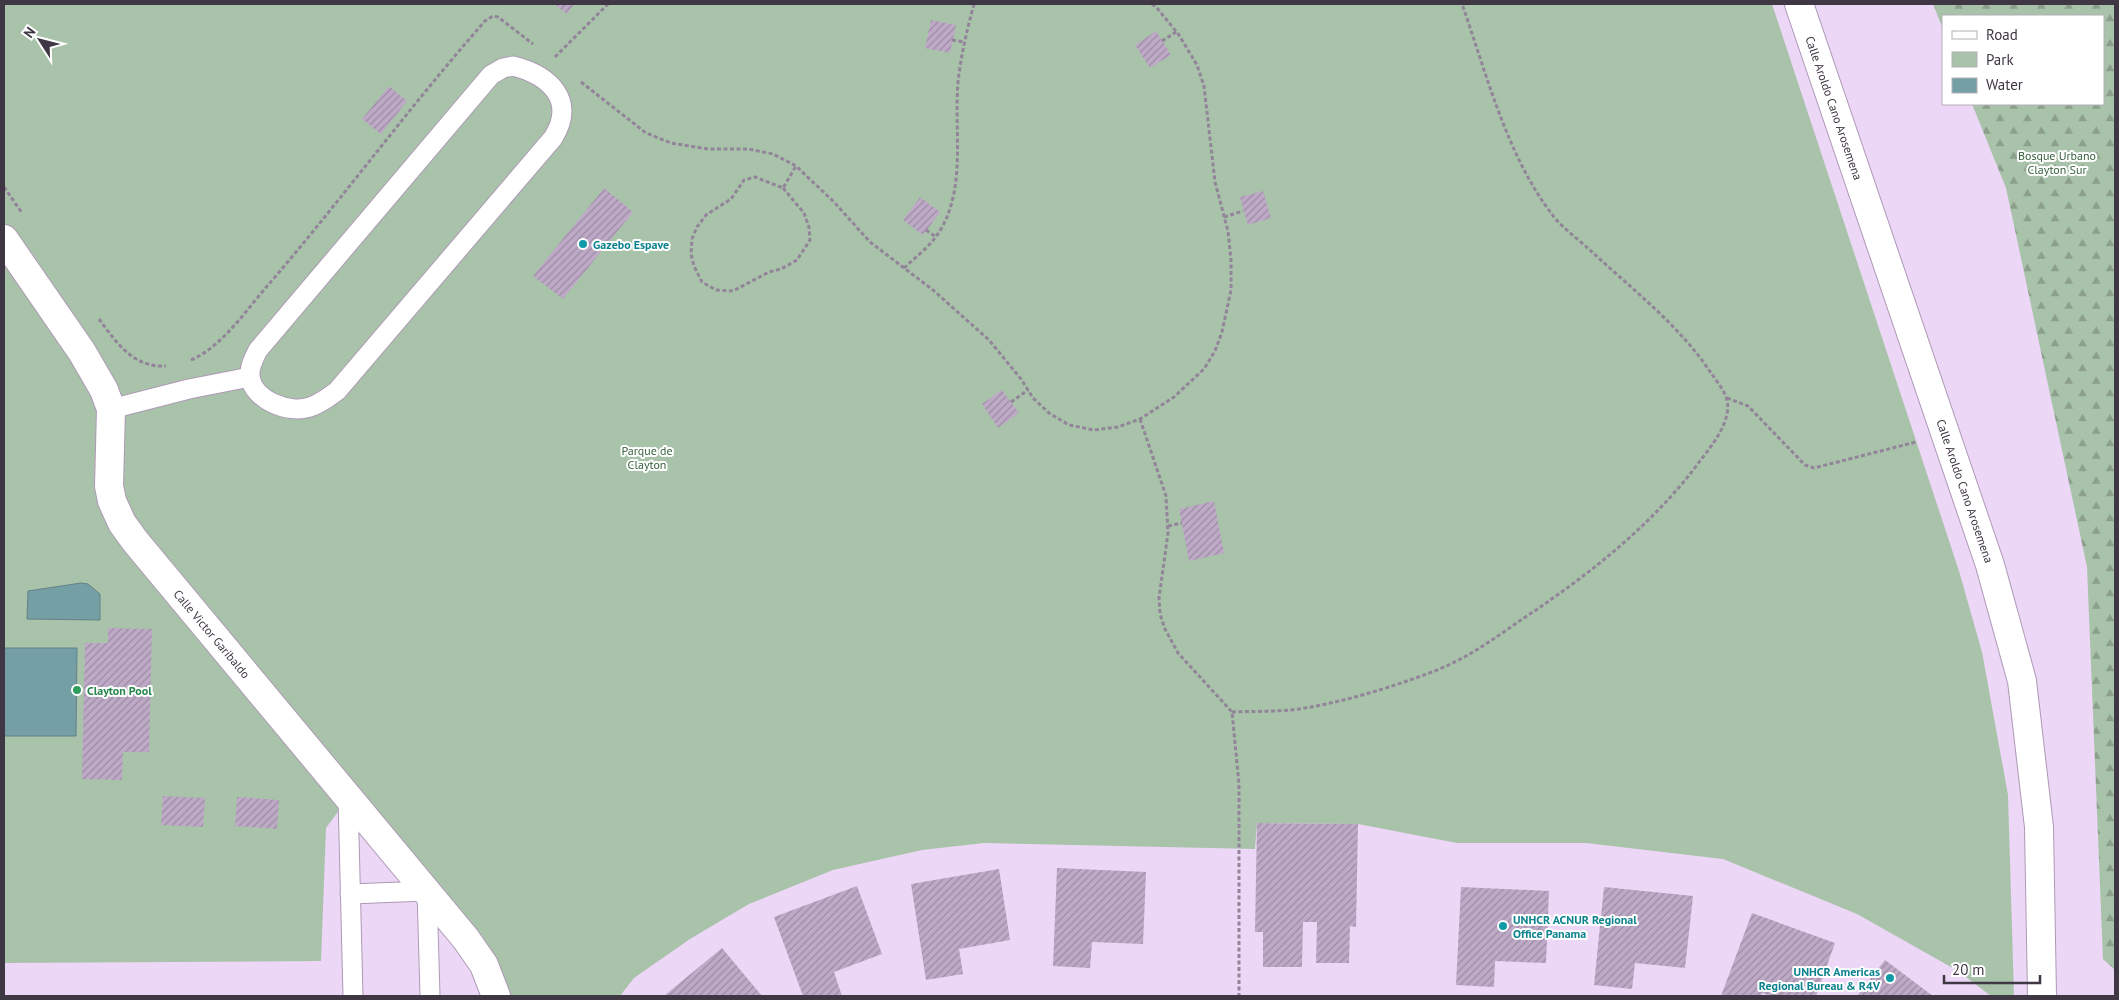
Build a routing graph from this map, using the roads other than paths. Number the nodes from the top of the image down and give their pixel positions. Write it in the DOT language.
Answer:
graph roads {
  1 [pos="1799,4"];
  2 [pos="4,239"];
  3 [pos="250,377"];
  4 [pos="111,409"];
  5 [pos="348,798"];
  6 [pos="427,891"];
  7 [pos="350,894"];
  8 [pos="353,996"];
  9 [pos="430,996"];
  10 [pos="496,996"];
  11 [pos="2042,996"];
  1 -- 11 [label="street, Calle Aroldo Cano Arosemena"];
  2 -- 4 [label="street, Calle Victor Garibaldo"];
  3 -- 3 [label="lane"];
  3 -- 4 [label="lane"];
  4 -- 5 [label="street, Calle Victor Garibaldo"];
  5 -- 6 [label="street, Calle Victor Garibaldo"];
  5 -- 7 [label="lane"];
  6 -- 7 [label="lane"];
  6 -- 9 [label="lane"];
  6 -- 10 [label="street, Calle Victor Garibaldo"];
  7 -- 8 [label="lane"];
}
